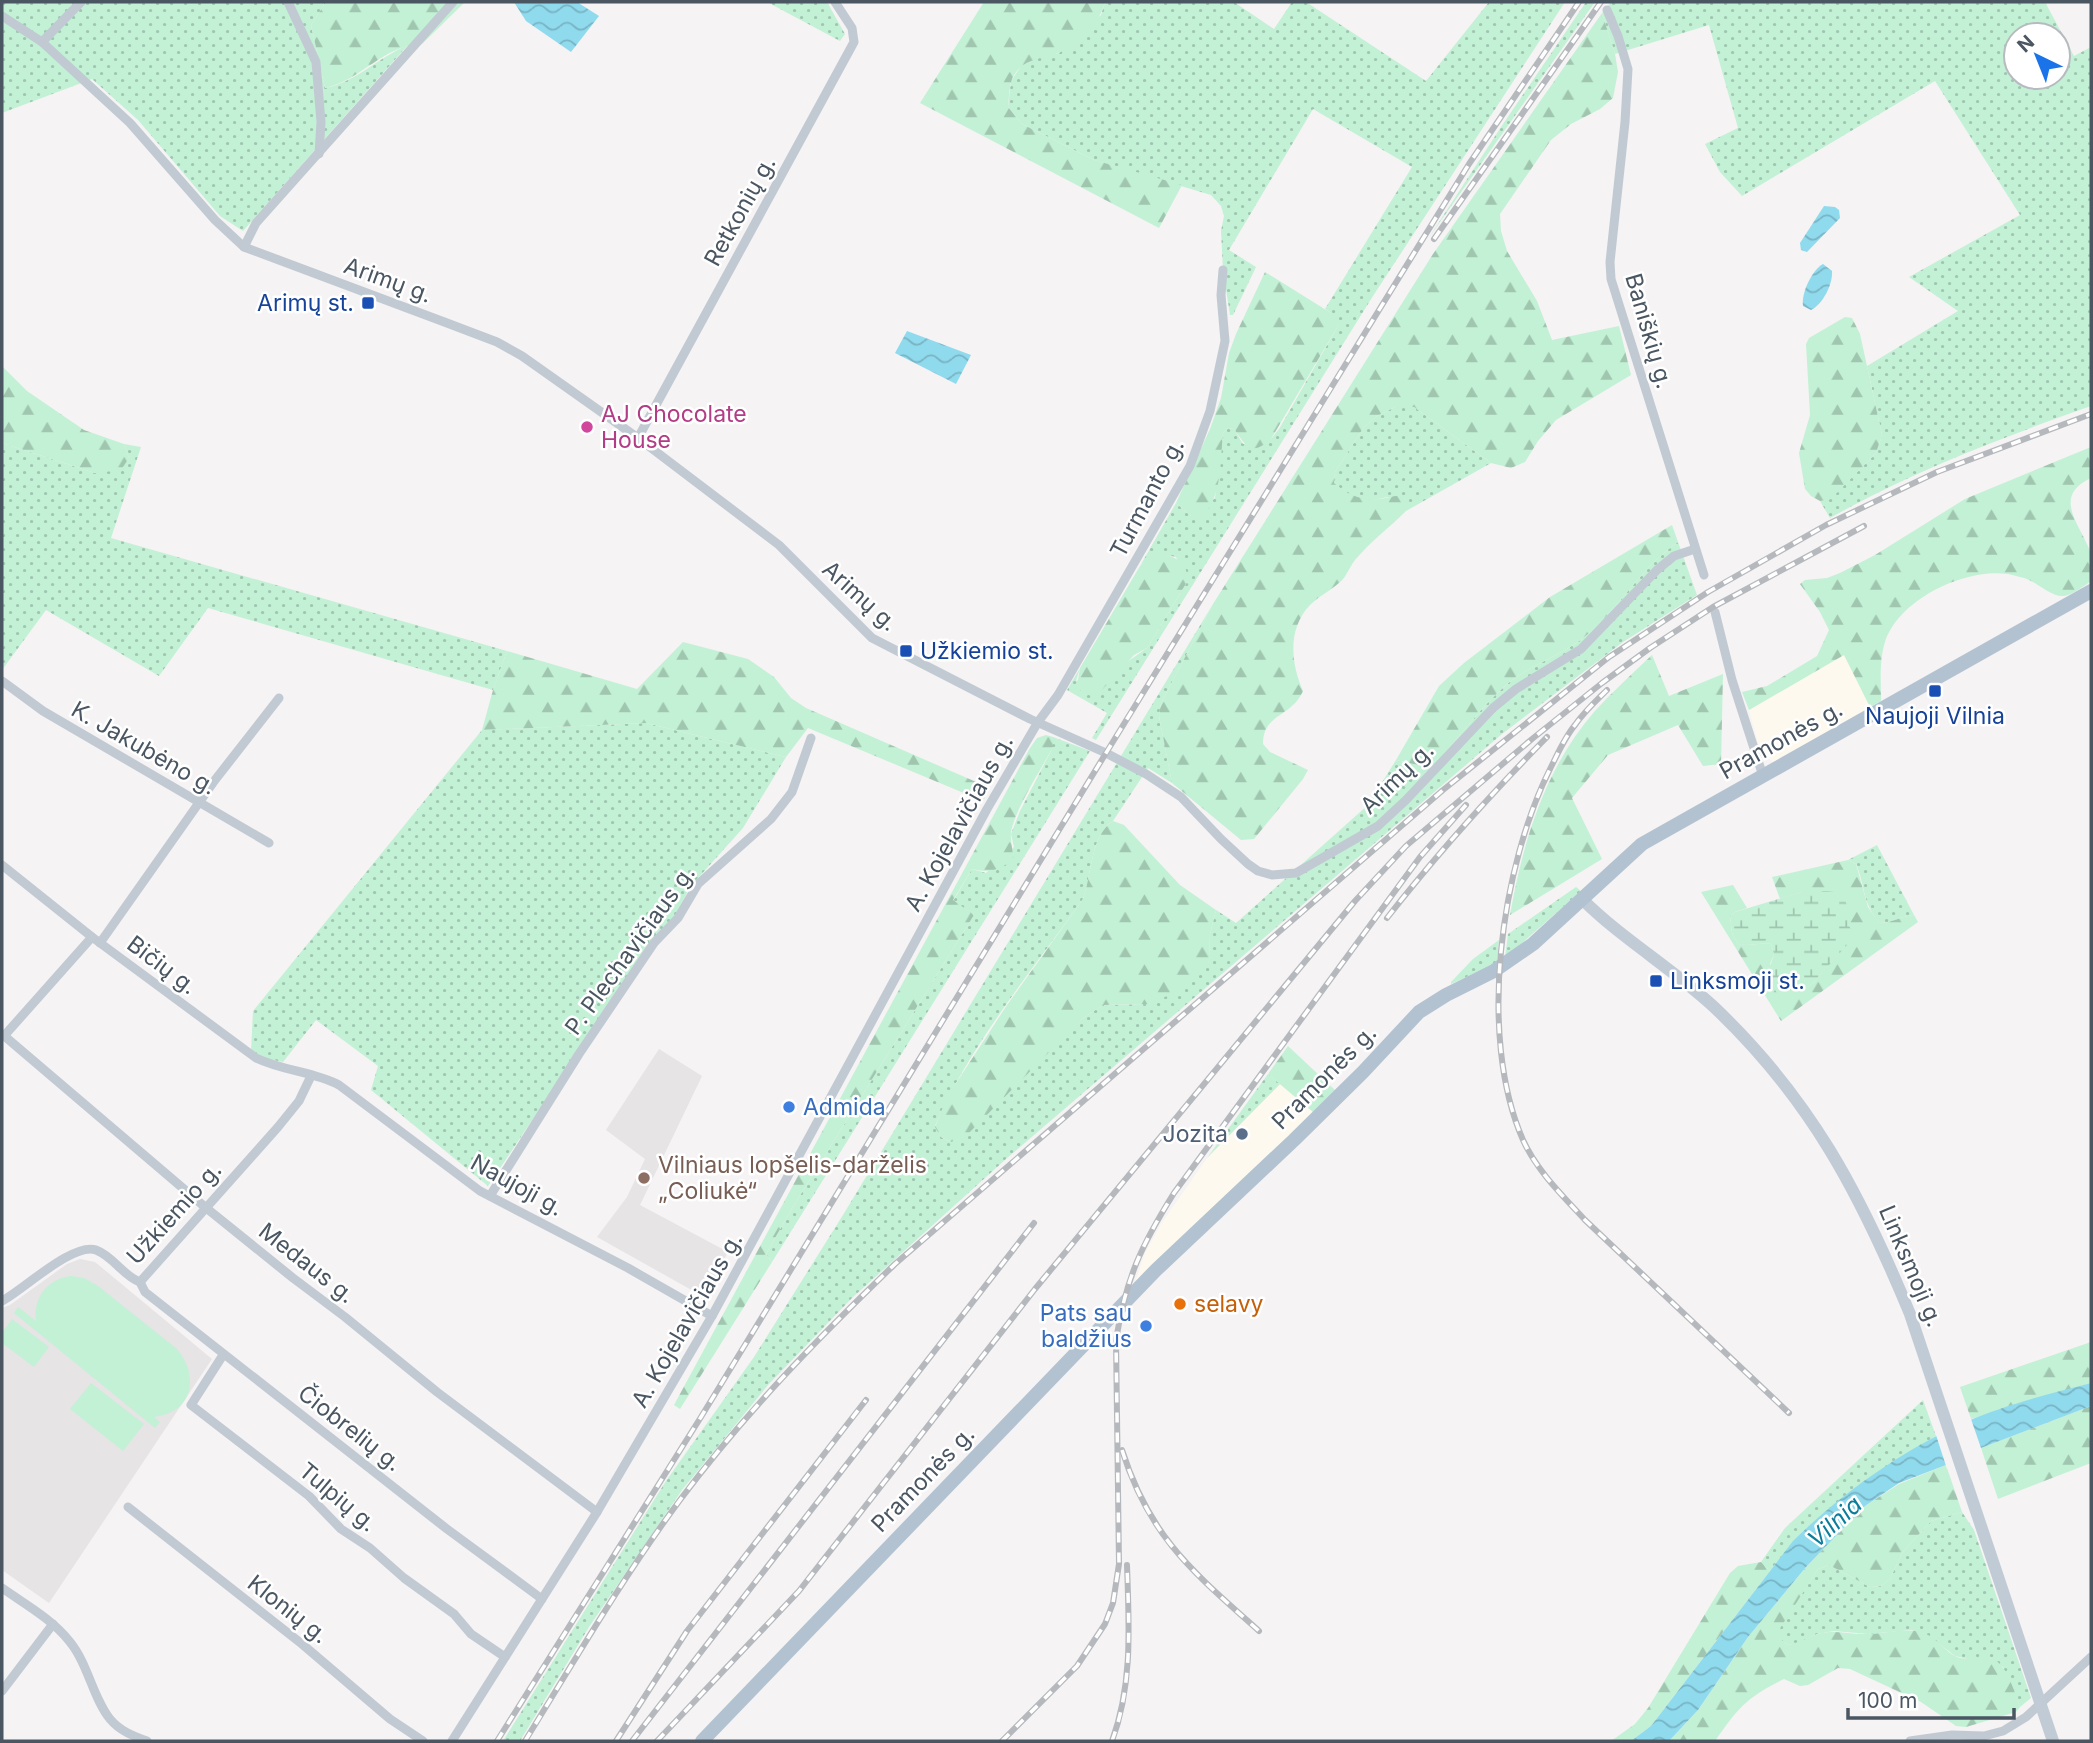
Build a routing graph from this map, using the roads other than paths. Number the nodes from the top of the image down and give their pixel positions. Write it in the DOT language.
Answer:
graph roads {
  1 [pos="80,2"];
  2 [pos="288,2"];
  3 [pos="453,2"];
  4 [pos="835,2"];
  5 [pos="1606,10"];
  6 [pos="2,16"];
  7 [pos="42,42"];
  8 [pos="319,154"];
  9 [pos="244,247"];
  10 [pos="1223,270"];
  11 [pos="638,438"];
  12 [pos="1695,549"];
  13 [pos="1704,575"];
  14 [pos="2091,591"];
  15 [pos="1714,612"];
  16 [pos="2,681"];
  17 [pos="279,698"];
  18 [pos="1038,722"];
  19 [pos="811,738"];
  20 [pos="1763,776"];
  21 [pos="200,803"];
  22 [pos="269,843"];
  23 [pos="2,865"];
  24 [pos="1582,899"];
  25 [pos="96,940"];
  26 [pos="3,1035"];
  27 [pos="311,1076"];
  28 [pos="490,1196"];
  29 [pos="205,1207"];
  30 [pos="140,1282"];
  31 [pos="2,1301"];
  32 [pos="712,1316"];
  33 [pos="223,1354"];
  34 [pos="128,1507"];
  35 [pos="597,1512"];
  36 [pos="2,1588"];
  37 [pos="542,1599"];
  38 [pos="53,1624"];
  39 [pos="505,1657"];
  40 [pos="2091,1657"];
  41 [pos="2,1691"];
  42 [pos="2041,1702"];
  43 [pos="147,1741"];
  44 [pos="424,1741"];
  45 [pos="452,1741"];
  46 [pos="702,1741"];
  47 [pos="1910,1741"];
  48 [pos="2053,1741"];
  1 -- 7 [label="street"];
  2 -- 8 [label="street"];
  3 -- 8 [label="street"];
  4 -- 11 [label="street, Retkonių g."];
  5 -- 12 [label="street, Baniškių g."];
  6 -- 7 [label="street, Arimų g."];
  7 -- 9 [label="street, Arimų g."];
  8 -- 9 [label="street"];
  9 -- 11 [label="street, Arimų g."];
  10 -- 18 [label="street, Turmanto g."];
  11 -- 18 [label="street, Arimų g."];
  12 -- 13 [label="street, Baniškių g."];
  12 -- 18 [label="street, Arimų g."];
  14 -- 20 [label="main road, Pramonės g."];
  15 -- 20 [label="street"];
  16 -- 21 [label="street, K. Jakubėno g."];
  17 -- 21 [label="street"];
  18 -- 32 [label="street, A. Kojelavičiaus g."];
  19 -- 28 [label="street, P. Plechavičiaus g."];
  20 -- 24 [label="main road, Pramonės g."];
  21 -- 22 [label="street, K. Jakubėno g."];
  21 -- 25 [label="street"];
  23 -- 25 [label="street, Bičių g."];
  24 -- 42 [label="main road, Linksmoji g."];
  24 -- 46 [label="main road, Pramonės g."];
  25 -- 26 [label="street"];
  25 -- 27 [label="street, Bičių g."];
  26 -- 29 [label="street, Medaus g."];
  27 -- 28 [label="street, Naujoji g."];
  27 -- 29 [label="street, Užkiemio g."];
  28 -- 32 [label="street, Naujoji g."];
  29 -- 30 [label="street, Užkiemio g."];
  29 -- 35 [label="street, Medaus g."];
  30 -- 31 [label="street, Užkiemio g."];
  30 -- 33 [label="street, Čiobrelių g."];
  32 -- 35 [label="street, A. Kojelavičiaus g."];
  33 -- 37 [label="street, Čiobrelių g."];
  33 -- 39 [label="street, Tulpių g."];
  34 -- 44 [label="street, Klonių g."];
  35 -- 37 [label="street, A. Kojelavičiaus g."];
  36 -- 38 [label="street"];
  37 -- 39 [label="street, A. Kojelavičiaus g."];
  38 -- 41 [label="street"];
  38 -- 43 [label="street"];
  39 -- 45 [label="street, A. Kojelavičiaus g."];
  40 -- 42 [label="street"];
  42 -- 47 [label="street"];
  42 -- 48 [label="main road, Linksmoji g."];
}
